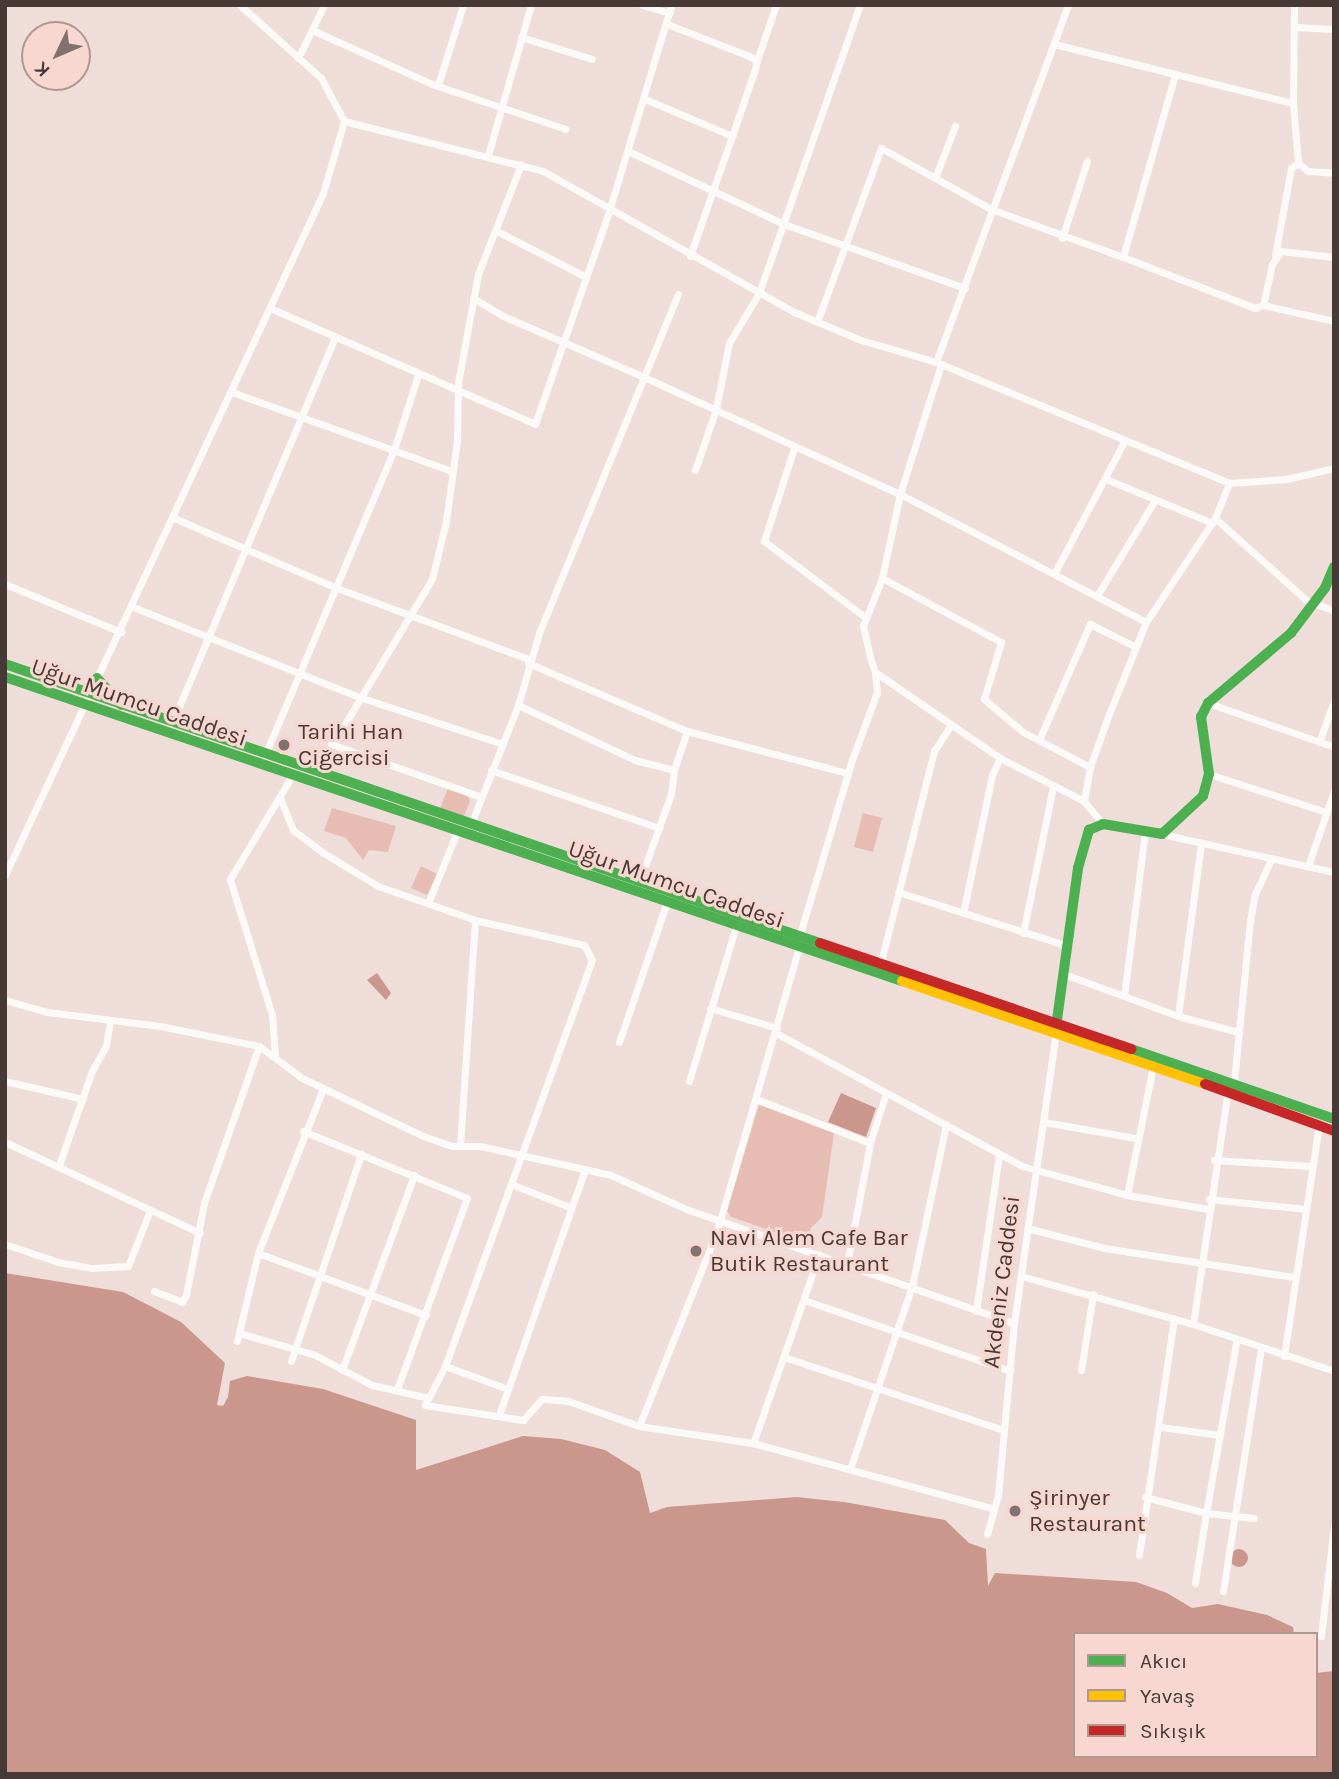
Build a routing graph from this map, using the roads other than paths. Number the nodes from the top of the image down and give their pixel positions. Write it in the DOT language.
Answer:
graph roads {
  1 [pos="240,5"];
  2 [pos="324,5"];
  3 [pos="463,5"];
  4 [pos="531,5"];
  5 [pos="642,5"];
  6 [pos="776,5"];
  7 [pos="860,5"];
  8 [pos="1068,5"];
  9 [pos="1294,5"];
  10 [pos="671,9"];
  11 [pos="667,24"];
  12 [pos="1294,27"];
  13 [pos="1334,29"];
  14 [pos="312,30"];
  15 [pos="521,37"];
  16 [pos="1054,44"];
  17 [pos="298,58"];
  18 [pos="592,59"];
  19 [pos="756,63"];
  20 [pos="1175,75"];
  21 [pos="438,85"];
  22 [pos="645,99"];
  23 [pos="1293,103"];
  24 [pos="502,105"];
  25 [pos="344,121"];
  26 [pos="955,126"];
  27 [pos="566,129"];
  28 [pos="732,135"];
  29 [pos="628,150"];
  30 [pos="488,155"];
  31 [pos="1087,161"];
  32 [pos="1298,163"];
  33 [pos="521,164"];
  34 [pos="1334,173"];
  35 [pos="935,178"];
  36 [pos="713,190"];
  37 [pos="991,209"];
  38 [pos="609,211"];
  39 [pos="784,224"];
  40 [pos="495,230"];
  41 [pos="1062,238"];
  42 [pos="846,245"];
  43 [pos="690,256"];
  44 [pos="1275,256"];
  45 [pos="1123,257"];
  46 [pos="1334,257"];
  47 [pos="586,277"];
  48 [pos="965,288"];
  49 [pos="759,293"];
  50 [pos="678,294"];
  51 [pos="473,298"];
  52 [pos="1263,305"];
  53 [pos="270,308"];
  54 [pos="1334,321"];
  55 [pos="817,322"];
  56 [pos="334,339"];
  57 [pos="564,344"];
  58 [pos="938,363"];
  59 [pos="418,375"];
  60 [pos="644,377"];
  61 [pos="232,392"];
  62 [pos="457,392"];
  63 [pos="716,409"];
  64 [pos="303,414"];
  65 [pos="1125,440"];
  66 [pos="794,448"];
  67 [pos="394,450"];
  68 [pos="1334,468"];
  69 [pos="695,470"];
  70 [pos="452,471"];
  71 [pos="1106,479"];
  72 [pos="1229,484"];
  73 [pos="900,494"];
  74 [pos="1155,500"];
  75 [pos="174,518"];
  76 [pos="1214,521"];
  77 [pos="245,549"];
  78 [pos="1334,567"];
  79 [pos="1055,572"];
  80 [pos="882,578"];
  81 [pos="5,584"];
  82 [pos="334,587"];
  83 [pos="1098,594"];
  84 [pos="1314,604"];
  85 [pos="133,607"];
  86 [pos="1334,611"];
  87 [pos="408,614"];
  88 [pos="866,618"];
  89 [pos="1146,622"];
  90 [pos="121,632"];
  91 [pos="207,636"];
  92 [pos="1136,647"];
  93 [pos="528,661"];
  94 [pos="5,664"];
  95 [pos="875,672"];
  96 [pos="300,673"];
  97 [pos="5,677"];
  98 [pos="97,678"];
  99 [pos="88,695"];
  100 [pos="362,698"];
  101 [pos="1334,701"];
  102 [pos="1208,703"];
  103 [pos="518,705"];
  104 [pos="83,706"];
  105 [pos="124,707"];
  106 [pos="172,723"];
  107 [pos="951,725"];
  108 [pos="687,732"];
  109 [pos="1039,740"];
  110 [pos="1319,742"];
  111 [pos="500,743"];
  112 [pos="331,744"];
  113 [pos="1334,747"];
  114 [pos="265,755"];
  115 [pos="1000,758"];
  116 [pos="295,765"];
  117 [pos="1090,767"];
  118 [pos="491,770"];
  119 [pos="674,770"];
  120 [pos="316,772"];
  121 [pos="848,774"];
  122 [pos="1209,774"];
  123 [pos="292,776"];
  124 [pos="311,782"];
  125 [pos="1053,787"];
  126 [pos="1334,791"];
  127 [pos="480,796"];
  128 [pos="280,798"];
  129 [pos="1084,801"];
  130 [pos="1326,812"];
  131 [pos="471,824"];
  132 [pos="1103,824"];
  133 [pos="659,828"];
  134 [pos="1145,831"];
  135 [pos="457,832"];
  136 [pos="1162,834"];
  137 [pos="1201,844"];
  138 [pos="1271,860"];
  139 [pos="1308,866"];
  140 [pos="1334,872"];
  141 [pos="5,875"];
  142 [pos="640,880"];
  143 [pos="898,892"];
  144 [pos="667,902"];
  145 [pos="428,903"];
  146 [pos="963,913"];
  147 [pos="475,920"];
  148 [pos="736,926"];
  149 [pos="1023,933"];
  150 [pos="800,934"];
  151 [pos="1068,946"];
  152 [pos="799,947"];
  153 [pos="881,962"];
  154 [pos="1064,974"];
  155 [pos="1124,996"];
  156 [pos="5,1000"];
  157 [pos="710,1008"];
  158 [pos="1178,1016"];
  159 [pos="1056,1021"];
  160 [pos="110,1022"];
  161 [pos="776,1030"];
  162 [pos="1238,1032"];
  163 [pos="1056,1033"];
  164 [pos="619,1042"];
  165 [pos="259,1046"];
  166 [pos="275,1055"];
  167 [pos="1153,1066"];
  168 [pos="5,1081"];
  169 [pos="689,1081"];
  170 [pos="1234,1081"];
  171 [pos="323,1089"];
  172 [pos="1228,1091"];
  173 [pos="886,1093"];
  174 [pos="83,1099"];
  175 [pos="756,1099"];
  176 [pos="1322,1114"];
  177 [pos="1334,1119"];
  178 [pos="1044,1122"];
  179 [pos="946,1125"];
  180 [pos="1319,1125"];
  181 [pos="303,1131"];
  182 [pos="1334,1131"];
  183 [pos="1136,1138"];
  184 [pos="5,1142"];
  185 [pos="870,1143"];
  186 [pos="460,1146"];
  187 [pos="361,1154"];
  188 [pos="999,1155"];
  189 [pos="521,1156"];
  190 [pos="1214,1160"];
  191 [pos="59,1165"];
  192 [pos="1311,1166"];
  193 [pos="1036,1171"];
  194 [pos="584,1172"];
  195 [pos="414,1175"];
  196 [pos="510,1184"];
  197 [pos="1127,1195"];
  198 [pos="1209,1199"];
  199 [pos="569,1207"];
  200 [pos="1208,1209"];
  201 [pos="1306,1209"];
  202 [pos="149,1213"];
  203 [pos="719,1220"];
  204 [pos="1027,1228"];
  205 [pos="200,1233"];
  206 [pos="5,1244"];
  207 [pos="258,1253"];
  208 [pos="819,1255"];
  209 [pos="848,1264"];
  210 [pos="1201,1264"];
  211 [pos="317,1275"];
  212 [pos="1021,1276"];
  213 [pos="1294,1277"];
  214 [pos="912,1286"];
  215 [pos="154,1291"];
  216 [pos="370,1294"];
  217 [pos="1093,1294"];
  218 [pos="804,1300"];
  219 [pos="976,1311"];
  220 [pos="426,1315"];
  221 [pos="1174,1319"];
  222 [pos="1014,1323"];
  223 [pos="1193,1324"];
  224 [pos="899,1332"];
  225 [pos="1236,1342"];
  226 [pos="295,1349"];
  227 [pos="1261,1349"];
  228 [pos="1284,1356"];
  229 [pos="784,1357"];
  230 [pos="291,1361"];
  231 [pos="445,1366"];
  232 [pos="342,1370"];
  233 [pos="1081,1370"];
  234 [pos="1010,1371"];
  235 [pos="1334,1371"];
  236 [pos="505,1388"];
  237 [pos="397,1390"];
  238 [pos="878,1390"];
  239 [pos="429,1398"];
  240 [pos="499,1415"];
  241 [pos="639,1426"];
  242 [pos="1160,1427"];
  243 [pos="1004,1430"];
  244 [pos="1220,1435"];
  245 [pos="753,1443"];
  246 [pos="850,1469"];
  247 [pos="1145,1497"];
  248 [pos="994,1509"];
  249 [pos="1206,1513"];
  250 [pos="1232,1515"];
  251 [pos="1254,1518"];
  252 [pos="1334,1526"];
  253 [pos="987,1534"];
  254 [pos="1139,1555"];
  255 [pos="1332,1563"];
  256 [pos="1195,1583"];
  257 [pos="1223,1591"];
  258 [pos="1321,1636"];
  1 -- 17 [label="street"];
  2 -- 14 [label="street"];
  3 -- 21 [label="street"];
  4 -- 15 [label="street"];
  5 -- 10 [label="street"];
  6 -- 19 [label="street"];
  7 -- 39 [label="street"];
  8 -- 16 [label="street"];
  9 -- 12 [label="street"];
  10 -- 11 [label="street"];
  11 -- 19 [label="street"];
  11 -- 22 [label="street"];
  12 -- 13 [label="street"];
  12 -- 23 [label="street"];
  14 -- 17 [label="street"];
  14 -- 21 [label="street"];
  15 -- 18 [label="street"];
  15 -- 24 [label="street"];
  16 -- 20 [label="street"];
  16 -- 37 [label="street"];
  17 -- 25 [label="street"];
  19 -- 28 [label="street"];
  20 -- 23 [label="street"];
  20 -- 45 [label="street"];
  21 -- 24 [label="street"];
  22 -- 28 [label="street"];
  22 -- 29 [label="street"];
  23 -- 32 [label="street"];
  24 -- 27 [label="street"];
  24 -- 30 [label="street"];
  25 -- 30 [label="street"];
  25 -- 53 [label="street"];
  26 -- 35 [label="street"];
  28 -- 36 [label="street"];
  29 -- 36 [label="street"];
  29 -- 38 [label="street"];
  30 -- 33 [label="street"];
  31 -- 41 [label="street"];
  32 -- 34 [label="street"];
  32 -- 44 [label="street"];
  33 -- 38 [label="street"];
  33 -- 40 [label="street"];
  35 -- 37 [label="street"];
  35 -- 42 [label="street"];
  36 -- 39 [label="street"];
  36 -- 43 [label="street"];
  37 -- 41 [label="street"];
  37 -- 48 [label="street"];
  38 -- 43 [label="street"];
  38 -- 47 [label="street"];
  39 -- 42 [label="street"];
  39 -- 49 [label="street"];
  40 -- 47 [label="street"];
  40 -- 51 [label="street"];
  41 -- 45 [label="street"];
  42 -- 48 [label="street"];
  42 -- 55 [label="street"];
  43 -- 49 [label="street"];
  44 -- 46 [label="street"];
  44 -- 52 [label="street"];
  45 -- 52 [label="street"];
  47 -- 57 [label="street"];
  48 -- 58 [label="street"];
  49 -- 55 [label="street"];
  49 -- 63 [label="street"];
  50 -- 60 [label="street"];
  51 -- 57 [label="street"];
  51 -- 62 [label="street"];
  52 -- 54 [label="street"];
  53 -- 56 [label="street"];
  53 -- 61 [label="street"];
  55 -- 58 [label="street"];
  56 -- 59 [label="street"];
  56 -- 64 [label="street"];
  57 -- 60 [label="street"];
  57 -- 62 [label="street"];
  58 -- 65 [label="street"];
  58 -- 73 [label="street"];
  59 -- 62 [label="street"];
  59 -- 67 [label="street"];
  60 -- 63 [label="street"];
  60 -- 93 [label="street"];
  61 -- 64 [label="street"];
  61 -- 75 [label="street"];
  62 -- 70 [label="street"];
  63 -- 66 [label="street"];
  63 -- 69 [label="street"];
  64 -- 67 [label="street"];
  64 -- 77 [label="street"];
  65 -- 71 [label="street"];
  65 -- 72 [label="street"];
  66 -- 73 [label="street"];
  66 -- 88 [label="street"];
  67 -- 70 [label="street"];
  67 -- 82 [label="street"];
  68 -- 72 [label="street"];
  70 -- 87 [label="street"];
  71 -- 74 [label="street"];
  71 -- 79 [label="street"];
  72 -- 76 [label="street"];
  73 -- 79 [label="street"];
  73 -- 80 [label="street"];
  74 -- 76 [label="street"];
  74 -- 83 [label="street"];
  75 -- 77 [label="street"];
  75 -- 85 [label="street"];
  76 -- 84 [label="street"];
  76 -- 89 [label="street"];
  77 -- 82 [label="street"];
  77 -- 91 [label="street"];
  78 -- 84 [label="street"];
  79 -- 83 [label="street"];
  80 -- 88 [label="street"];
  80 -- 109 [label="street"];
  81 -- 90 [label="street"];
  82 -- 87 [label="street"];
  82 -- 96 [label="street"];
  83 -- 89 [label="street"];
  84 -- 86 [label="street"];
  84 -- 102 [label="street"];
  85 -- 90 [label="street"];
  85 -- 91 [label="street"];
  87 -- 93 [label="street"];
  87 -- 100 [label="street"];
  88 -- 95 [label="street"];
  89 -- 92 [label="street"];
  90 -- 98 [label="street"];
  91 -- 96 [label="street"];
  91 -- 106 [label="street"];
  92 -- 109 [label="street"];
  92 -- 117 [label="street"];
  93 -- 103 [label="street"];
  93 -- 108 [label="street"];
  94 -- 99 [label="street, Uğur Mumcu Caddesi"];
  95 -- 107 [label="street"];
  95 -- 121 [label="street"];
  96 -- 100 [label="street"];
  96 -- 114 [label="street"];
  97 -- 104 [label="street, Uğur Mumcu Caddesi"];
  98 -- 99 [label="street"];
  98 -- 105 [label="street"];
  99 -- 104 [label="street"];
  99 -- 105 [label="street, Uğur Mumcu Caddesi"];
  100 -- 111 [label="street"];
  100 -- 112 [label="street"];
  101 -- 110 [label="street"];
  102 -- 110 [label="street"];
  102 -- 122 [label="street"];
  103 -- 111 [label="street"];
  103 -- 119 [label="street"];
  104 -- 123 [label="street, Uğur Mumcu Caddesi"];
  104 -- 141 [label="street"];
  105 -- 106 [label="street, Uğur Mumcu Caddesi"];
  106 -- 114 [label="street, Uğur Mumcu Caddesi"];
  107 -- 115 [label="street"];
  107 -- 143 [label="street"];
  108 -- 119 [label="street"];
  108 -- 121 [label="street"];
  109 -- 117 [label="street"];
  110 -- 113 [label="street"];
  111 -- 118 [label="street"];
  112 -- 120 [label="street"];
  112 -- 127 [label="street"];
  114 -- 116 [label="street, Uğur Mumcu Caddesi"];
  115 -- 125 [label="street"];
  115 -- 146 [label="street"];
  116 -- 120 [label="street, Uğur Mumcu Caddesi"];
  116 -- 123 [label="street"];
  117 -- 129 [label="street"];
  118 -- 127 [label="street"];
  118 -- 133 [label="street"];
  119 -- 133 [label="street"];
  120 -- 124 [label="street"];
  120 -- 131 [label="street, Uğur Mumcu Caddesi"];
  121 -- 150 [label="street"];
  122 -- 130 [label="street"];
  122 -- 136 [label="street"];
  123 -- 124 [label="street, Uğur Mumcu Caddesi"];
  123 -- 128 [label="street"];
  124 -- 135 [label="street, Uğur Mumcu Caddesi"];
  125 -- 129 [label="street"];
  125 -- 149 [label="street"];
  126 -- 130 [label="street"];
  127 -- 131 [label="street"];
  128 -- 145 [label="street"];
  128 -- 166 [label="street"];
  129 -- 132 [label="street"];
  130 -- 139 [label="street"];
  131 -- 142 [label="street, Uğur Mumcu Caddesi"];
  132 -- 134 [label="street"];
  132 -- 151 [label="street"];
  133 -- 142 [label="street"];
  134 -- 136 [label="street"];
  134 -- 155 [label="street"];
  135 -- 144 [label="street, Uğur Mumcu Caddesi"];
  135 -- 145 [label="street"];
  136 -- 137 [label="street"];
  137 -- 138 [label="street"];
  137 -- 158 [label="street"];
  138 -- 139 [label="street"];
  138 -- 162 [label="street"];
  139 -- 140 [label="street"];
  142 -- 150 [label="street, Uğur Mumcu Caddesi"];
  143 -- 146 [label="street"];
  143 -- 153 [label="street"];
  144 -- 148 [label="street, Uğur Mumcu Caddesi"];
  144 -- 164 [label="street"];
  145 -- 147 [label="street"];
  146 -- 149 [label="street"];
  147 -- 186 [label="street"];
  147 -- 189 [label="street"];
  148 -- 152 [label="street, Uğur Mumcu Caddesi"];
  148 -- 157 [label="street"];
  149 -- 151 [label="street"];
  150 -- 153 [label="street, Uğur Mumcu Caddesi"];
  151 -- 154 [label="street"];
  152 -- 161 [label="street"];
  152 -- 163 [label="street, Uğur Mumcu Caddesi"];
  153 -- 159 [label="street, Uğur Mumcu Caddesi"];
  154 -- 155 [label="street"];
  154 -- 159 [label="street"];
  155 -- 158 [label="street"];
  156 -- 160 [label="street"];
  157 -- 161 [label="street"];
  157 -- 169 [label="street"];
  158 -- 162 [label="street"];
  159 -- 163 [label="street"];
  159 -- 170 [label="street, Uğur Mumcu Caddesi"];
  160 -- 165 [label="street"];
  160 -- 174 [label="street"];
  161 -- 173 [label="street"];
  161 -- 175 [label="street"];
  162 -- 170 [label="street"];
  163 -- 167 [label="street, Uğur Mumcu Caddesi"];
  163 -- 178 [label="street, Akdeniz Caddesi"];
  165 -- 166 [label="street"];
  165 -- 205 [label="street"];
  166 -- 171 [label="street"];
  167 -- 172 [label="street, Uğur Mumcu Caddesi"];
  167 -- 183 [label="street"];
  168 -- 174 [label="street"];
  170 -- 176 [label="street, Uğur Mumcu Caddesi"];
  171 -- 181 [label="street"];
  171 -- 186 [label="street"];
  172 -- 180 [label="street, Uğur Mumcu Caddesi"];
  172 -- 190 [label="street"];
  173 -- 179 [label="street"];
  173 -- 185 [label="street"];
  174 -- 191 [label="street"];
  175 -- 185 [label="street"];
  175 -- 203 [label="street"];
  176 -- 177 [label="street, Uğur Mumcu Caddesi"];
  176 -- 180 [label="street"];
  178 -- 183 [label="street"];
  178 -- 193 [label="street, Akdeniz Caddesi"];
  179 -- 188 [label="street"];
  179 -- 214 [label="street"];
  180 -- 182 [label="street, Uğur Mumcu Caddesi"];
  180 -- 192 [label="street"];
  181 -- 187 [label="street"];
  181 -- 207 [label="street"];
  183 -- 197 [label="street"];
  184 -- 191 [label="street"];
  185 -- 209 [label="street"];
  186 -- 189 [label="street"];
  187 -- 195 [label="street"];
  187 -- 211 [label="street"];
  188 -- 193 [label="street"];
  188 -- 219 [label="street"];
  189 -- 194 [label="street"];
  189 -- 196 [label="street"];
  190 -- 192 [label="street"];
  190 -- 198 [label="street"];
  191 -- 202 [label="street"];
  192 -- 201 [label="street"];
  193 -- 197 [label="street"];
  193 -- 204 [label="street, Akdeniz Caddesi"];
  194 -- 199 [label="street"];
  194 -- 203 [label="street"];
  195 -- 216 [label="street"];
  195 -- 220 [label="street"];
  196 -- 199 [label="street"];
  196 -- 231 [label="street"];
  197 -- 200 [label="street"];
  198 -- 200 [label="street"];
  198 -- 201 [label="street"];
  199 -- 236 [label="street"];
  200 -- 210 [label="street"];
  201 -- 213 [label="street"];
  202 -- 205 [label="street"];
  202 -- 206 [label="street"];
  203 -- 208 [label="street"];
  203 -- 241 [label="street"];
  204 -- 210 [label="street"];
  204 -- 212 [label="street, Akdeniz Caddesi"];
  205 -- 215 [label="street"];
  207 -- 211 [label="street"];
  207 -- 226 [label="street"];
  208 -- 209 [label="street"];
  208 -- 218 [label="street"];
  209 -- 214 [label="street"];
  210 -- 213 [label="street"];
  210 -- 223 [label="street"];
  211 -- 216 [label="street"];
  211 -- 226 [label="street"];
  212 -- 217 [label="street"];
  212 -- 222 [label="street, Akdeniz Caddesi"];
  213 -- 228 [label="street"];
  214 -- 219 [label="street"];
  214 -- 224 [label="street"];
  216 -- 220 [label="street"];
  216 -- 232 [label="street"];
  217 -- 221 [label="street"];
  217 -- 233 [label="street"];
  218 -- 224 [label="street"];
  218 -- 229 [label="street"];
  219 -- 222 [label="street"];
  220 -- 237 [label="street"];
  221 -- 223 [label="street"];
  221 -- 242 [label="street"];
  222 -- 234 [label="street, Akdeniz Caddesi"];
  223 -- 225 [label="street"];
  224 -- 234 [label="street"];
  224 -- 238 [label="street"];
  225 -- 227 [label="street"];
  225 -- 244 [label="street"];
  226 -- 230 [label="street"];
  226 -- 232 [label="street"];
  227 -- 228 [label="street"];
  227 -- 250 [label="street"];
  228 -- 235 [label="street"];
  229 -- 238 [label="street"];
  229 -- 245 [label="street"];
  231 -- 236 [label="street"];
  231 -- 239 [label="street"];
  232 -- 237 [label="street"];
  234 -- 243 [label="street, Akdeniz Caddesi"];
  236 -- 240 [label="street"];
  237 -- 239 [label="street"];
  238 -- 243 [label="street"];
  238 -- 246 [label="street"];
  239 -- 240 [label="street"];
  240 -- 241 [label="street"];
  241 -- 245 [label="street"];
  242 -- 244 [label="street"];
  242 -- 247 [label="street"];
  243 -- 248 [label="street, Akdeniz Caddesi"];
  244 -- 249 [label="street"];
  245 -- 246 [label="street"];
  246 -- 248 [label="street"];
  247 -- 249 [label="street"];
  247 -- 254 [label="street"];
  248 -- 253 [label="street, Akdeniz Caddesi"];
  249 -- 250 [label="street"];
  249 -- 256 [label="street"];
  250 -- 251 [label="street"];
  250 -- 257 [label="street"];
  252 -- 255 [label="street"];
  255 -- 258 [label="street"];
}
